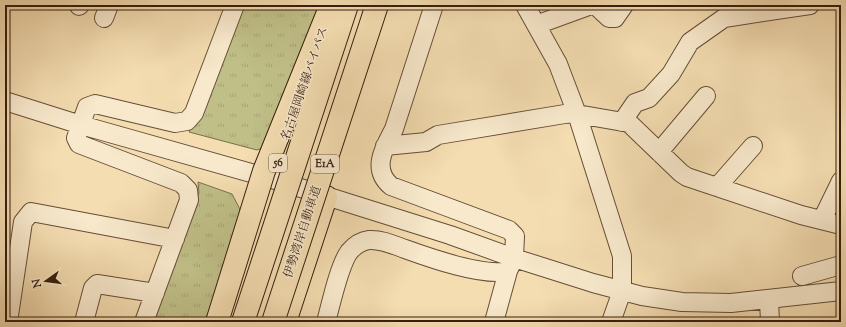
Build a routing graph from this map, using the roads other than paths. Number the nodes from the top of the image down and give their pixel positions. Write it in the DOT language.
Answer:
graph roads {
  1 [pos="235,5"];
  2 [pos="332,5"];
  3 [pos="347,5"];
  4 [pos="377,5"];
  5 [pos="383,5"];
  6 [pos="434,5"];
  7 [pos="525,5"];
  8 [pos="591,5"];
  9 [pos="595,5"];
  10 [pos="624,5"];
  11 [pos="810,5"];
  12 [pos="536,25"];
  13 [pos="706,96"];
  14 [pos="5,101"];
  15 [pos="577,113"];
  16 [pos="622,122"];
  17 [pos="85,125"];
  18 [pos="385,146"];
  19 [pos="753,146"];
  20 [pos="659,152"];
  21 [pos="269,178"];
  22 [pos="841,181"];
  23 [pos="717,187"];
  24 [pos="320,200"];
  25 [pos="822,220"];
  26 [pos="841,225"];
  27 [pos="175,239"];
  28 [pos="511,264"];
  29 [pos="841,265"];
  30 [pos="802,276"];
  31 [pos="622,291"];
  32 [pos="841,291"];
  33 [pos="155,293"];
  34 [pos="770,300"];
  35 [pos="8,322"];
  36 [pos="84,322"];
  37 [pos="144,322"];
  38 [pos="217,322"];
  39 [pos="227,322"];
  40 [pos="243,322"];
  41 [pos="272,322"];
  42 [pos="280,322"];
  43 [pos="286,322"];
  44 [pos="326,322"];
  45 [pos="494,322"];
  46 [pos="611,322"];
  47 [pos="770,322"];
  1 -- 17 [label="street"];
  2 -- 21 [label="main road, 名古屋岡崎線バイパス / 56"];
  2 -- 38 [label="main road, bridge"];
  3 -- 40 [label="main road, E1A, bridge"];
  4 -- 24 [label="main road, 伊勢湾岸自動車道 / E1A, bridge"];
  5 -- 24 [label="main road"];
  6 -- 18 [label="street"];
  7 -- 12 [label="street"];
  8 -- 12 [label="street"];
  9 -- 10 [label="street"];
  11 -- 16 [label="street"];
  12 -- 15 [label="street"];
  13 -- 20 [label="street"];
  14 -- 17 [label="street"];
  15 -- 16 [label="street"];
  15 -- 18 [label="street"];
  15 -- 31 [label="street"];
  16 -- 20 [label="street"];
  17 -- 21 [label="street"];
  17 -- 27 [label="street"];
  18 -- 28 [label="street"];
  19 -- 23 [label="street"];
  20 -- 23 [label="street"];
  21 -- 24 [label="street"];
  21 -- 38 [label="main road"];
  21 -- 39 [label="main road, 名古屋岡崎線バイパス / 56"];
  22 -- 25 [label="street"];
  23 -- 25 [label="street"];
  24 -- 28 [label="street"];
  24 -- 41 [label="main road, 伊勢湾岸自動車道 / E1A, bridge"];
  24 -- 42 [label="main road"];
  24 -- 43 [label="main road, bridge"];
  25 -- 26 [label="street"];
  27 -- 33 [label="street"];
  27 -- 35 [label="street"];
  28 -- 31 [label="street"];
  28 -- 44 [label="street"];
  28 -- 45 [label="street"];
  29 -- 30 [label="street"];
  31 -- 34 [label="street"];
  31 -- 46 [label="street"];
  32 -- 34 [label="street"];
  33 -- 36 [label="street"];
  33 -- 37 [label="street"];
  34 -- 47 [label="street"];
}
